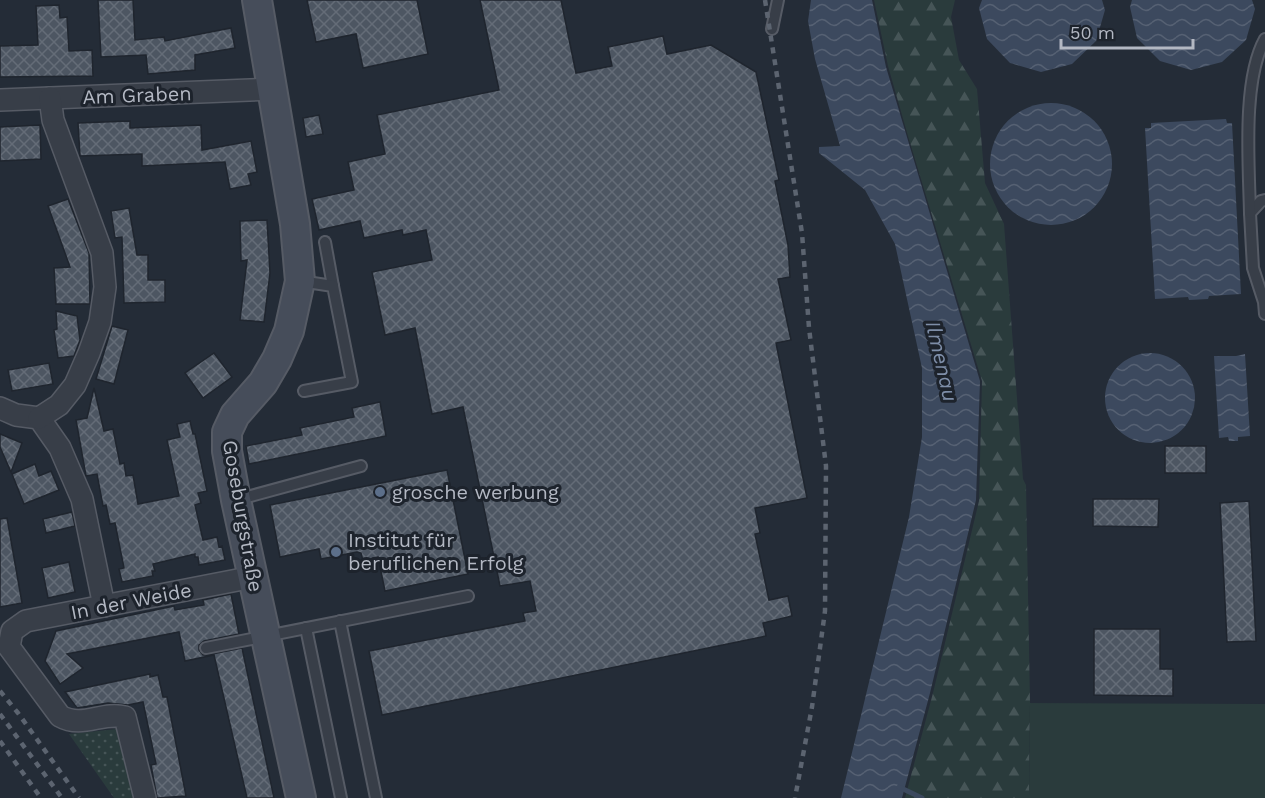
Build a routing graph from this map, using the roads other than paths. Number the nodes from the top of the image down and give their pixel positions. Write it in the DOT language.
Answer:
graph roads {
  1 [pos="257,0"];
  2 [pos="778,0"];
  3 [pos="772,28"];
  4 [pos="1265,39"];
  5 [pos="273,89"];
  6 [pos="50,98"];
  7 [pos="0,100"];
  8 [pos="1265,200"];
  9 [pos="1250,213"];
  10 [pos="325,242"];
  11 [pos="300,281"];
  12 [pos="333,286"];
  13 [pos="1265,314"];
  14 [pos="304,391"];
  15 [pos="0,408"];
  16 [pos="39,418"];
  17 [pos="361,466"];
  18 [pos="236,500"];
  19 [pos="253,577"];
  20 [pos="468,596"];
  21 [pos="104,606"];
  22 [pos="340,621"];
  23 [pos="306,628"];
  24 [pos="266,636"];
  25 [pos="206,648"];
  26 [pos="145,798"];
  27 [pos="301,798"];
  28 [pos="341,798"];
  29 [pos="376,798"];
  1 -- 5 [label="street, Goseburgstraße"];
  2 -- 3 [label="lane"];
  4 -- 9 [label="lane"];
  5 -- 6 [label="street, Am Graben"];
  5 -- 11 [label="street, Goseburgstraße"];
  6 -- 7 [label="street, Am Graben"];
  6 -- 16 [label="street"];
  8 -- 9 [label="lane"];
  9 -- 13 [label="lane"];
  10 -- 12 [label="lane"];
  11 -- 12 [label="lane"];
  11 -- 18 [label="street, Goseburgstraße"];
  12 -- 14 [label="lane"];
  15 -- 16 [label="street"];
  16 -- 21 [label="street"];
  17 -- 18 [label="lane"];
  18 -- 19 [label="street, Goseburgstraße"];
  19 -- 21 [label="street, In der Weide"];
  19 -- 24 [label="street, Goseburgstraße"];
  20 -- 22 [label="lane"];
  21 -- 26 [label="street, In der Weide"];
  22 -- 23 [label="lane"];
  22 -- 29 [label="lane"];
  23 -- 24 [label="lane"];
  23 -- 28 [label="lane"];
  24 -- 25 [label="lane"];
  24 -- 27 [label="street, Goseburgstraße"];
}
